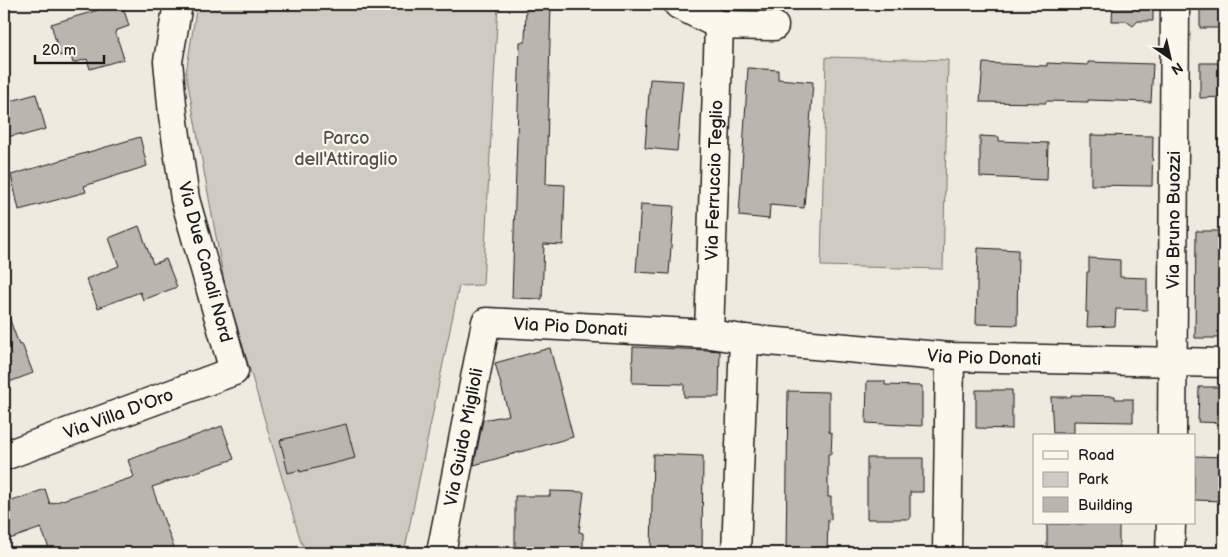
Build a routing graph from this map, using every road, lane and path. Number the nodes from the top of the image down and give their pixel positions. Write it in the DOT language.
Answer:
graph roads {
  1 [pos="178,4"];
  2 [pos="678,4"];
  3 [pos="1175,4"];
  4 [pos="719,26"];
  5 [pos="774,26"];
  6 [pos="486,322"];
  7 [pos="709,334"];
  8 [pos="744,339"];
  9 [pos="950,357"];
  10 [pos="1173,363"];
  11 [pos="1224,364"];
  12 [pos="234,371"];
  13 [pos="1172,434"];
  14 [pos="4,456"];
  15 [pos="1171,524"];
  16 [pos="441,553"];
  17 [pos="736,553"];
  18 [pos="947,553"];
  19 [pos="1170,553"];
  1 -- 12 [label="street, Via Due Canali Nord"];
  2 -- 4 [label="street"];
  3 -- 10 [label="street, Via Bruno Buozzi"];
  4 -- 5 [label="street"];
  4 -- 7 [label="street, Via Ferruccio Teglio"];
  6 -- 7 [label="street, Via Pio Donati"];
  6 -- 16 [label="street, Via Guido Miglioli"];
  7 -- 8 [label="street, Via Pio Donati"];
  8 -- 9 [label="street, Via Pio Donati"];
  8 -- 17 [label="street"];
  9 -- 10 [label="street, Via Pio Donati"];
  9 -- 18 [label="street"];
  10 -- 11 [label="street, Via Pio Donati"];
  10 -- 13 [label="street, Via Bruno Buozzi"];
  12 -- 14 [label="street, Via Villa D'Oro"];
  15 -- 19 [label="street"];
}
